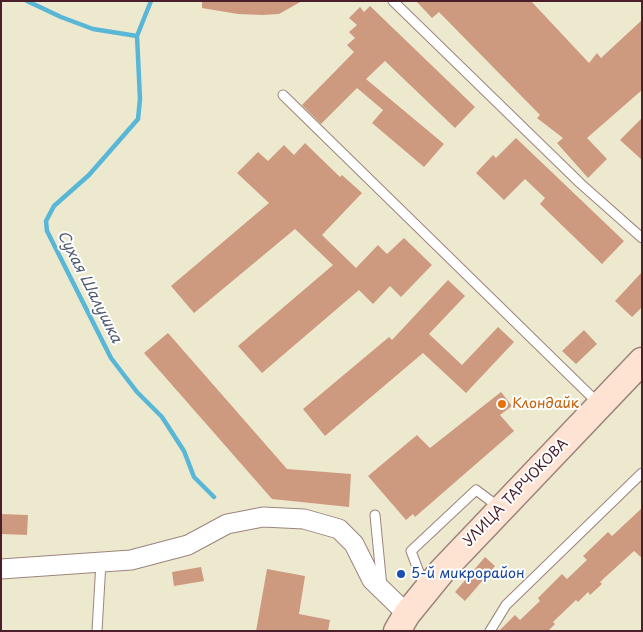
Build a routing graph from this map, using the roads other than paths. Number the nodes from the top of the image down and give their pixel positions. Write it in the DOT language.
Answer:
graph roads {
  1 [pos="393,1"];
  2 [pos="283,95"];
  3 [pos="642,238"];
  4 [pos="636,371"];
  5 [pos="600,405"];
  6 [pos="642,473"];
  7 [pos="502,508"];
  8 [pos="375,515"];
  9 [pos="101,562"];
  10 [pos="1,569"];
  11 [pos="382,589"];
  12 [pos="426,590"];
  13 [pos="398,625"];
  14 [pos="97,631"];
  15 [pos="490,631"];
  1 -- 3 [label="lane"];
  2 -- 5 [label="lane"];
  4 -- 5 [label="main road, УЛИЦА ТАРЧОКОВА"];
  5 -- 7 [label="main road, УЛИЦА ТАРЧОКОВА"];
  6 -- 15 [label="lane"];
  7 -- 12 [label="main road, УЛИЦА ТАРЧОКОВА"];
  7 -- 12 [label="lane"];
  8 -- 11 [label="lane"];
  9 -- 10 [label="street"];
  9 -- 11 [label="street"];
  9 -- 14 [label="lane"];
  11 -- 13 [label="street"];
  12 -- 13 [label="main road, УЛИЦА ТАРЧОКОВА"];
}
